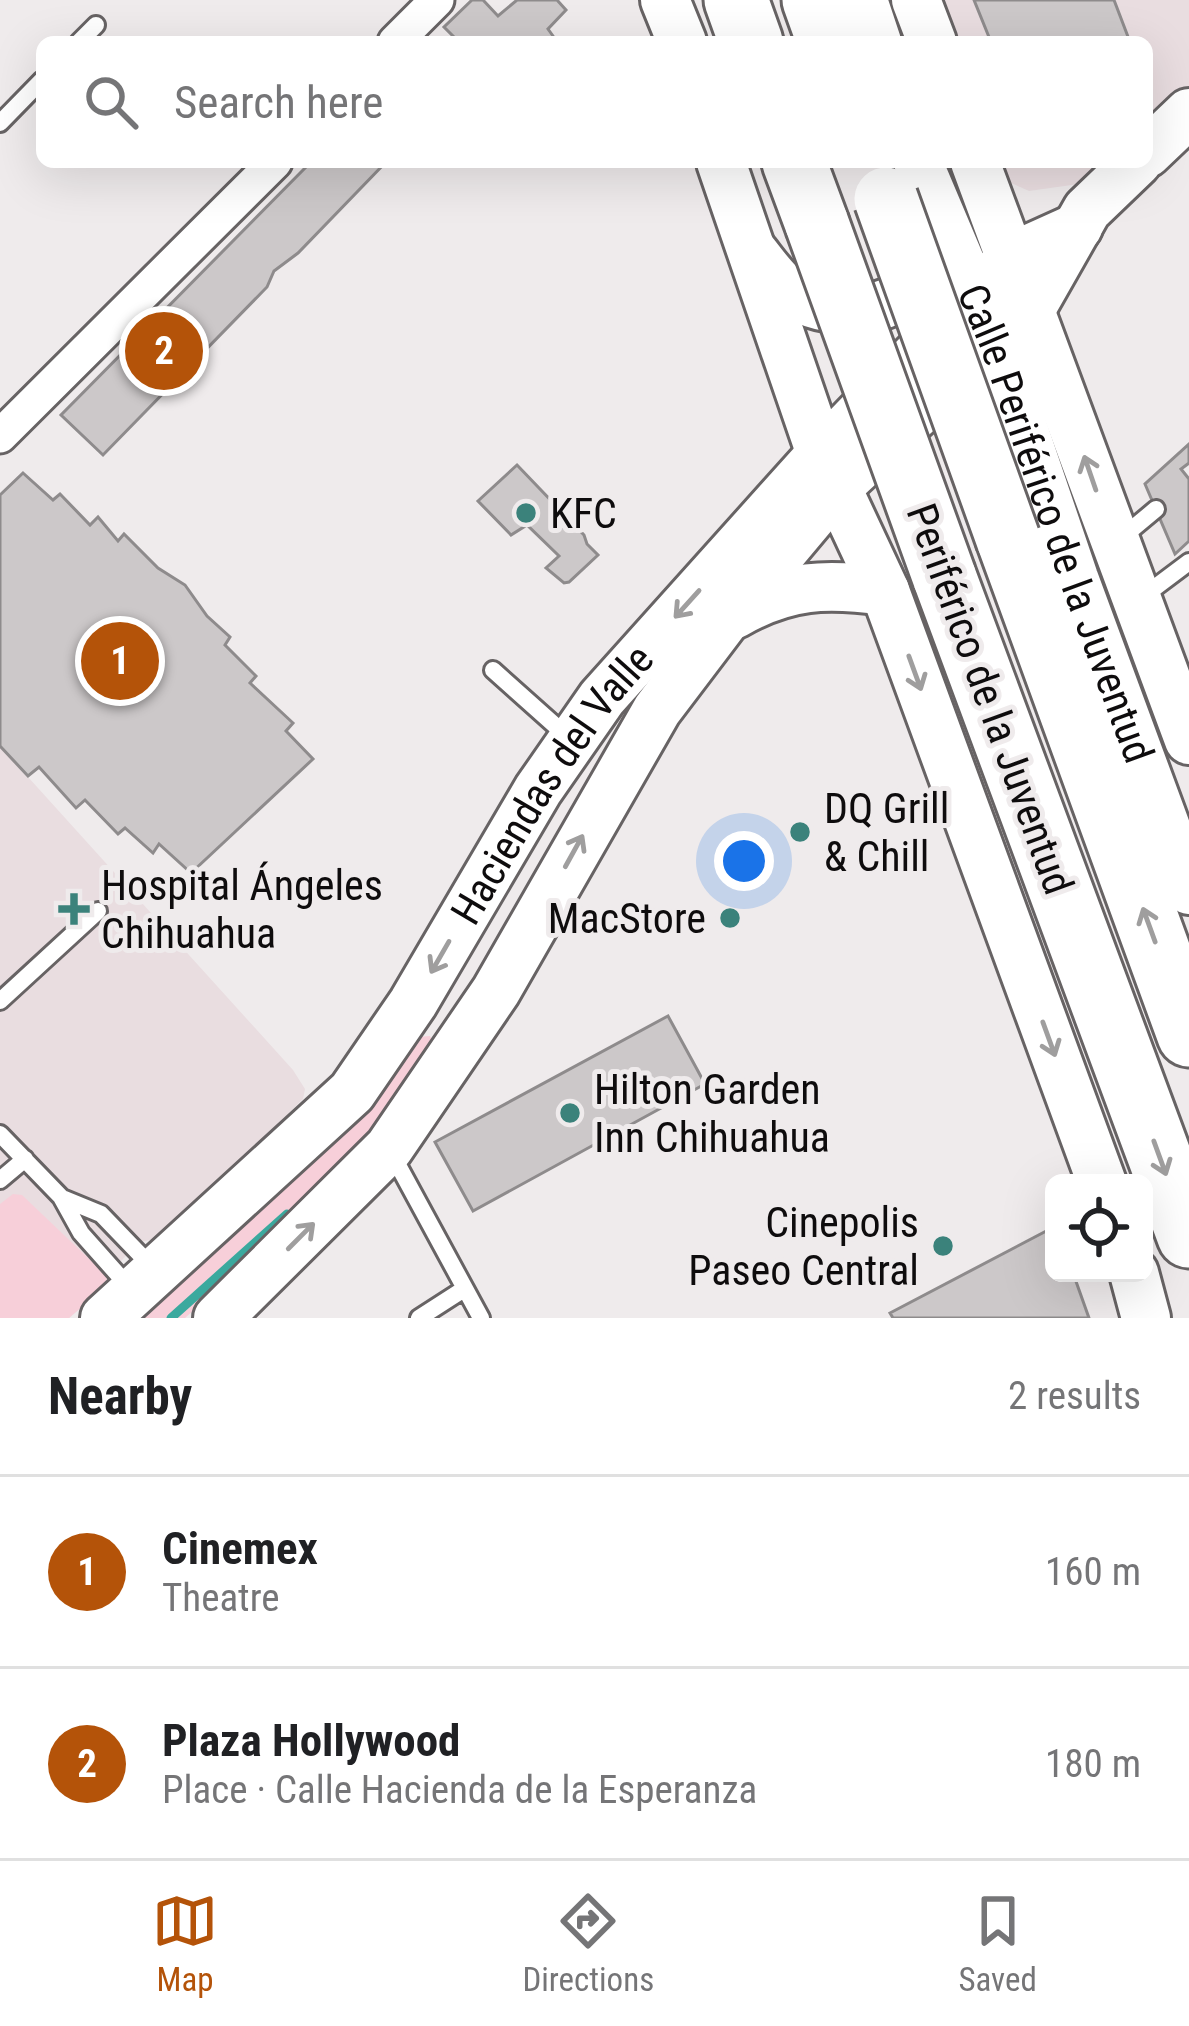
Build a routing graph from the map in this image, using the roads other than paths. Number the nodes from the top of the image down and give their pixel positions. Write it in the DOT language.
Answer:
graph roads {
  1 [pos="437,0"];
  2 [pos="665,0"];
  3 [pos="736,0"];
  4 [pos="814,0"];
  5 [pos="863,0"];
  6 [pos="96,25"];
  7 [pos="85,36"];
  8 [pos="401,36"];
  9 [pos="680,36"];
  10 [pos="749,36"];
  11 [pos="828,36"];
  12 [pos="875,36"];
  13 [pos="36,86"];
  14 [pos="1189,113"];
  15 [pos="0,123"];
  16 [pos="1153,147"];
  17 [pos="269,168"];
  18 [pos="723,168"];
  19 [pos="796,168"];
  20 [pos="1131,168"];
  21 [pos="908,176"];
  22 [pos="980,176"];
  23 [pos="1082,219"];
  24 [pos="748,246"];
  25 [pos="1012,257"];
  26 [pos="974,297"];
  27 [pos="1032,307"];
  28 [pos="994,342"];
  29 [pos="0,436"];
  30 [pos="828,471"];
  31 [pos="1156,509"];
  32 [pos="1028,518"];
  33 [pos="1115,544"];
  34 [pos="1189,562"];
  35 [pos="746,566"];
  36 [pos="901,580"];
  37 [pos="1135,602"];
  38 [pos="726,619"];
  39 [pos="493,670"];
  40 [pos="1186,721"];
  41 [pos="571,740"];
  42 [pos="1189,890"];
  43 [pos="98,911"];
  44 [pos="0,1001"];
  45 [pos="1189,1035"];
  46 [pos="0,1134"];
  47 [pos="389,1148"];
  48 [pos="25,1159"];
  49 [pos="1099,1174"];
  50 [pos="0,1180"];
  51 [pos="62,1197"];
  52 [pos="1189,1236"];
  53 [pos="1136,1282"];
  54 [pos="464,1289"];
  55 [pos="132,1294"];
  56 [pos="218,1318"];
  57 [pos="419,1318"];
  58 [pos="481,1318"];
  59 [pos="1146,1318"];
  1 -- 8 [label="street"];
  2 -- 9 [label="main road"];
  3 -- 10 [label="highway"];
  4 -- 11 [label="highway"];
  5 -- 12 [label="main road"];
  6 -- 7 [label="lane"];
  13 -- 15 [label="lane"];
  14 -- 16 [label="main road"];
  17 -- 29 [label="street"];
  18 -- 24 [label="main road"];
  19 -- 36 [label="highway, Periférico de la Juventud, bridge"];
  20 -- 23 [label="main road"];
  21 -- 24 [label="main road"];
  21 -- 26 [label="main road, Calle Periférico de la Juventud"];
  21 -- 32 [label="highway, Periférico de la Juventud, bridge"];
  22 -- 23 [label="main road"];
  22 -- 25 [label="main road"];
  23 -- 25 [label="main road"];
  23 -- 27 [label="main road, Haciendas del Valle"];
  24 -- 30 [label="main road"];
  25 -- 26 [label="main road, Haciendas del Valle"];
  25 -- 27 [label="main road"];
  26 -- 28 [label="main road, Calle Periférico de la Juventud"];
  26 -- 30 [label="main road, Haciendas del Valle"];
  27 -- 28 [label="main road, Haciendas del Valle"];
  33 -- 27 [label="main road, one-way"];
  28 -- 30 [label="main road, Haciendas del Valle"];
  28 -- 32 [label="main road, Calle Periférico de la Juventud"];
  30 -- 35 [label="main road, Haciendas del Valle"];
  30 -- 36 [label="main road"];
  31 -- 33 [label="lane"];
  32 -- 36 [label="main road"];
  32 -- 42 [label="main road, Calle Periférico de la Juventud"];
  45 -- 32 [label="highway, Periférico de la Juventud, one-way"];
  33 -- 37 [label="main road"];
  34 -- 37 [label="lane"];
  35 -- 38 [label="main road, Haciendas del Valle"];
  35 -- 41 [label="main road, Haciendas del Valle, one-way"];
  36 -- 38 [label="main road"];
  36 -- 49 [label="main road, one-way"];
  36 -- 52 [label="highway, Periférico de la Juventud, one-way"];
  37 -- 40 [label="main road"];
  47 -- 38 [label="main road, Haciendas del Valle, one-way"];
  39 -- 41 [label="lane"];
  41 -- 55 [label="main road, Haciendas del Valle, one-way"];
  43 -- 44 [label="lane"];
  46 -- 48 [label="lane"];
  47 -- 54 [label="lane"];
  56 -- 47 [label="main road, Haciendas del Valle, one-way"];
  48 -- 50 [label="lane"];
  48 -- 51 [label="lane"];
  51 -- 55 [label="lane"];
  51 -- 55 [label="lane"];
  53 -- 59 [label="main road"];
  54 -- 57 [label="lane"];
  54 -- 58 [label="lane"];
}
